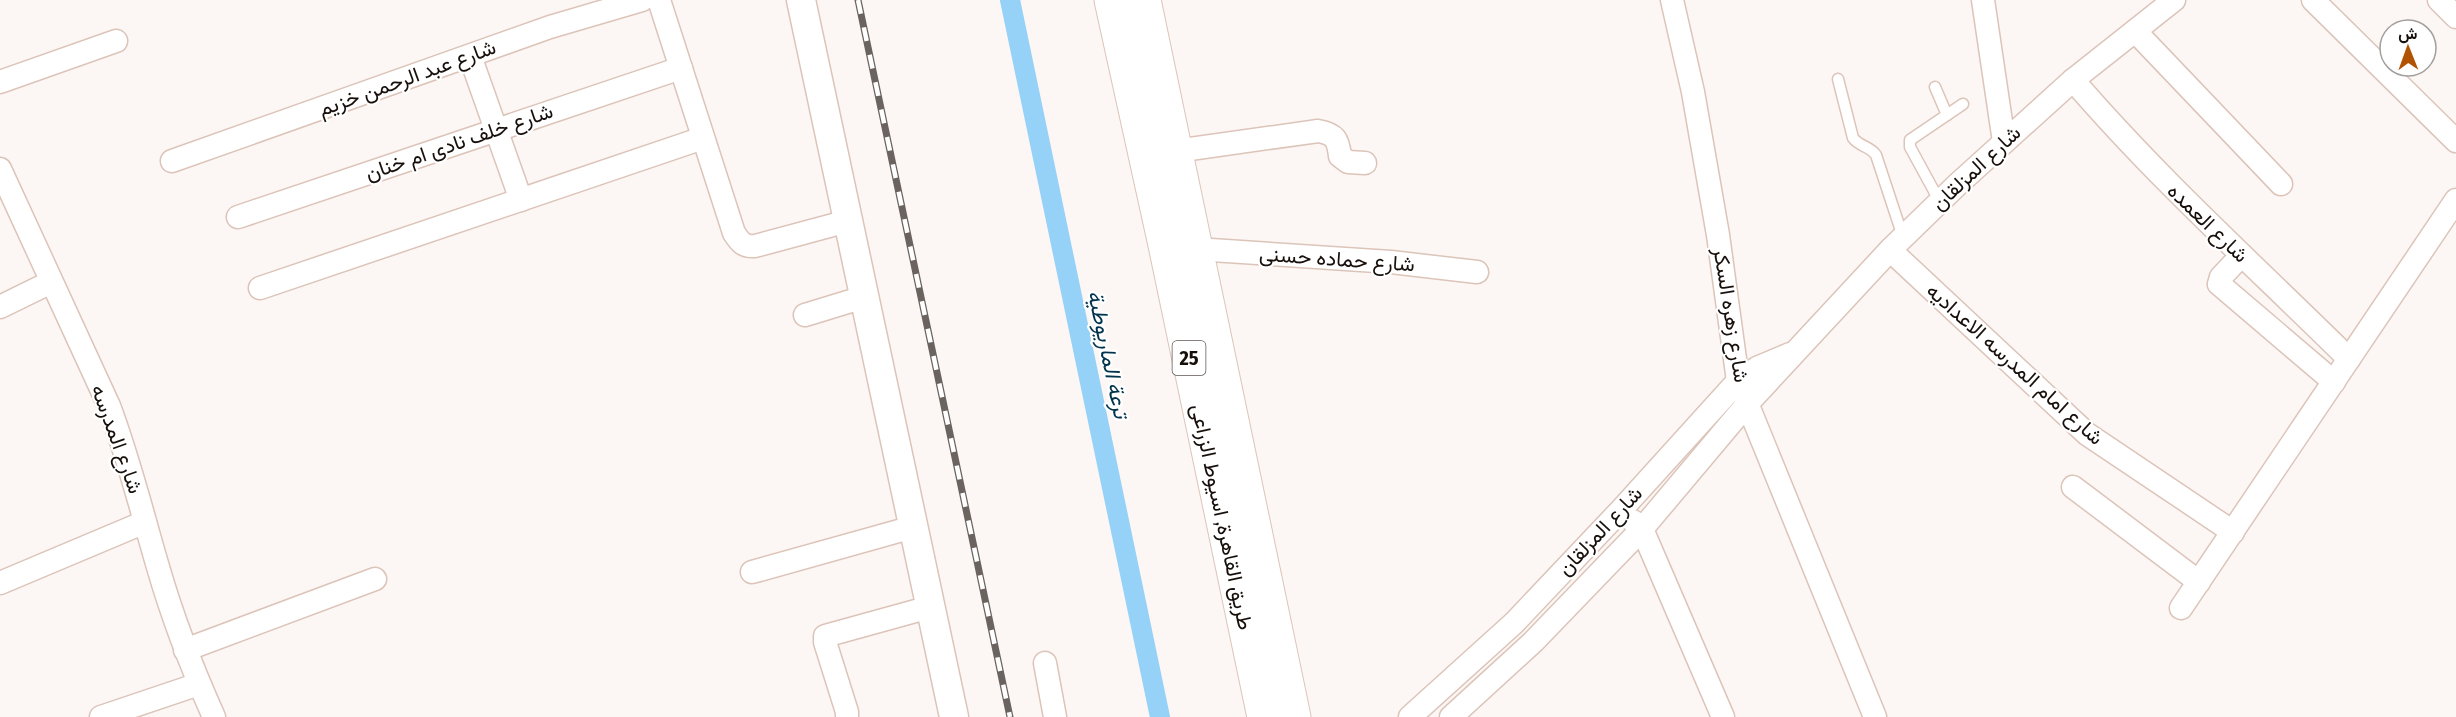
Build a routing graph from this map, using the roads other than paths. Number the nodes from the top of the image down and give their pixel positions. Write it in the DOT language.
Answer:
graph roads {
  1 [pos="642,0"];
  2 [pos="659,0"];
  3 [pos="801,0"];
  4 [pos="1111,0"];
  5 [pos="1144,0"];
  6 [pos="1672,0"];
  7 [pos="1983,0"];
  8 [pos="2174,0"];
  9 [pos="2313,0"];
  10 [pos="2439,0"];
  11 [pos="2456,17"];
  12 [pos="2135,31"];
  13 [pos="116,41"];
  14 [pos="470,56"];
  15 [pos="681,68"];
  16 [pos="1838,80"];
  17 [pos="2073,80"];
  18 [pos="0,82"];
  19 [pos="1935,87"];
  20 [pos="1963,104"];
  21 [pos="1947,115"];
  22 [pos="496,129"];
  23 [pos="704,138"];
  24 [pos="2456,141"];
  25 [pos="2004,142"];
  26 [pos="1176,151"];
  27 [pos="172,161"];
  28 [pos="1365,163"];
  29 [pos="0,169"];
  30 [pos="2281,184"];
  31 [pos="6,198"];
  32 [pos="521,200"];
  33 [pos="2456,200"];
  34 [pos="1940,202"];
  35 [pos="238,217"];
  36 [pos="848,221"];
  37 [pos="1897,244"];
  38 [pos="1196,249"];
  39 [pos="2241,256"];
  40 [pos="1477,272"];
  41 [pos="51,282"];
  42 [pos="260,288"];
  43 [pos="864,297"];
  44 [pos="0,307"];
  45 [pos="805,315"];
  46 [pos="1794,352"];
  47 [pos="2349,359"];
  48 [pos="1738,381"];
  49 [pos="2334,382"];
  50 [pos="1748,403"];
  51 [pos="2073,488"];
  52 [pos="1621,510"];
  53 [pos="145,522"];
  54 [pos="913,527"];
  55 [pos="1642,529"];
  56 [pos="2233,532"];
  57 [pos="752,572"];
  58 [pos="375,579"];
  59 [pos="2199,582"];
  60 [pos="0,583"];
  61 [pos="930,607"];
  62 [pos="2181,608"];
  63 [pos="1514,623"];
  64 [pos="1533,642"];
  65 [pos="185,650"];
  66 [pos="1044,663"];
  67 [pos="199,684"];
  68 [pos="101,717"];
  69 [pos="214,717"];
  70 [pos="846,717"];
  71 [pos="954,717"];
  72 [pos="1054,717"];
  73 [pos="1264,717"];
  74 [pos="1294,717"];
  75 [pos="1410,717"];
  76 [pos="1451,717"];
  77 [pos="1723,717"];
  78 [pos="1875,717"];
  1 -- 14 [label="street, شارع عبد الرحمن خزيم"];
  2 -- 15 [label="street"];
  3 -- 36 [label="street"];
  4 -- 73 [label="highway, طريق القاهرة, اسيوط الزراعى / 25"];
  5 -- 26 [label="highway, طريق القاهرة, اسيوط الزراعى / 25"];
  6 -- 48 [label="street, شارع زهره السكر"];
  7 -- 25 [label="street"];
  8 -- 12 [label="street, شارع المزلقان"];
  9 -- 24 [label="street"];
  10 -- 11 [label="street"];
  12 -- 17 [label="street, شارع المزلقان"];
  12 -- 30 [label="street"];
  13 -- 18 [label="street"];
  14 -- 22 [label="street"];
  14 -- 27 [label="street, شارع عبد الرحمن خزيم"];
  15 -- 22 [label="street, شارع خلف نادى ام خنان"];
  15 -- 23 [label="street"];
  16 -- 37 [label="lane"];
  17 -- 25 [label="street, شارع المزلقان"];
  17 -- 39 [label="street, شارع العمده"];
  19 -- 21 [label="lane"];
  20 -- 21 [label="lane"];
  21 -- 34 [label="lane"];
  22 -- 32 [label="street"];
  22 -- 35 [label="street, شارع خلف نادى ام خنان"];
  23 -- 32 [label="street"];
  23 -- 36 [label="street"];
  25 -- 34 [label="street, شارع المزلقان"];
  26 -- 28 [label="street"];
  26 -- 38 [label="highway, طريق القاهرة, اسيوط الزراعى / 25"];
  29 -- 31 [label="street, شارع المدرسه"];
  31 -- 41 [label="street, شارع المدرسه"];
  32 -- 42 [label="street"];
  33 -- 47 [label="street"];
  34 -- 37 [label="street, شارع المزلقان"];
  36 -- 43 [label="street"];
  37 -- 46 [label="street, شارع المزلقان"];
  37 -- 56 [label="street, شارع امام المدرسه الاعداديه"];
  38 -- 40 [label="street, شارع حماده حسنى"];
  38 -- 74 [label="highway, طريق القاهرة, اسيوط الزراعى / 25"];
  39 -- 47 [label="street, شارع العمده"];
  39 -- 49 [label="street"];
  41 -- 44 [label="street"];
  41 -- 53 [label="street, شارع المدرسه"];
  43 -- 45 [label="street"];
  43 -- 54 [label="street"];
  46 -- 48 [label="street, شارع المزلقان"];
  46 -- 50 [label="street, شارع المزلقان"];
  47 -- 49 [label="street"];
  48 -- 50 [label="street, شارع زهره السكر"];
  48 -- 52 [label="street, شارع المزلقان"];
  49 -- 56 [label="street"];
  50 -- 55 [label="street, شارع المزلقان"];
  50 -- 78 [label="street, شارع زهره السكر"];
  51 -- 59 [label="street"];
  52 -- 55 [label="street"];
  52 -- 63 [label="street, شارع المزلقان"];
  53 -- 60 [label="street"];
  53 -- 65 [label="street, شارع المدرسه"];
  54 -- 57 [label="street"];
  54 -- 61 [label="street"];
  55 -- 64 [label="street, شارع المزلقان"];
  55 -- 77 [label="street"];
  56 -- 59 [label="street"];
  58 -- 65 [label="street"];
  59 -- 62 [label="street"];
  61 -- 70 [label="street"];
  61 -- 71 [label="street"];
  63 -- 64 [label="street"];
  63 -- 75 [label="street, شارع المزلقان"];
  64 -- 76 [label="street, شارع المزلقان"];
  65 -- 67 [label="street, شارع المدرسه"];
  66 -- 72 [label="street"];
  67 -- 68 [label="street"];
  67 -- 69 [label="street, شارع المدرسه"];
}
